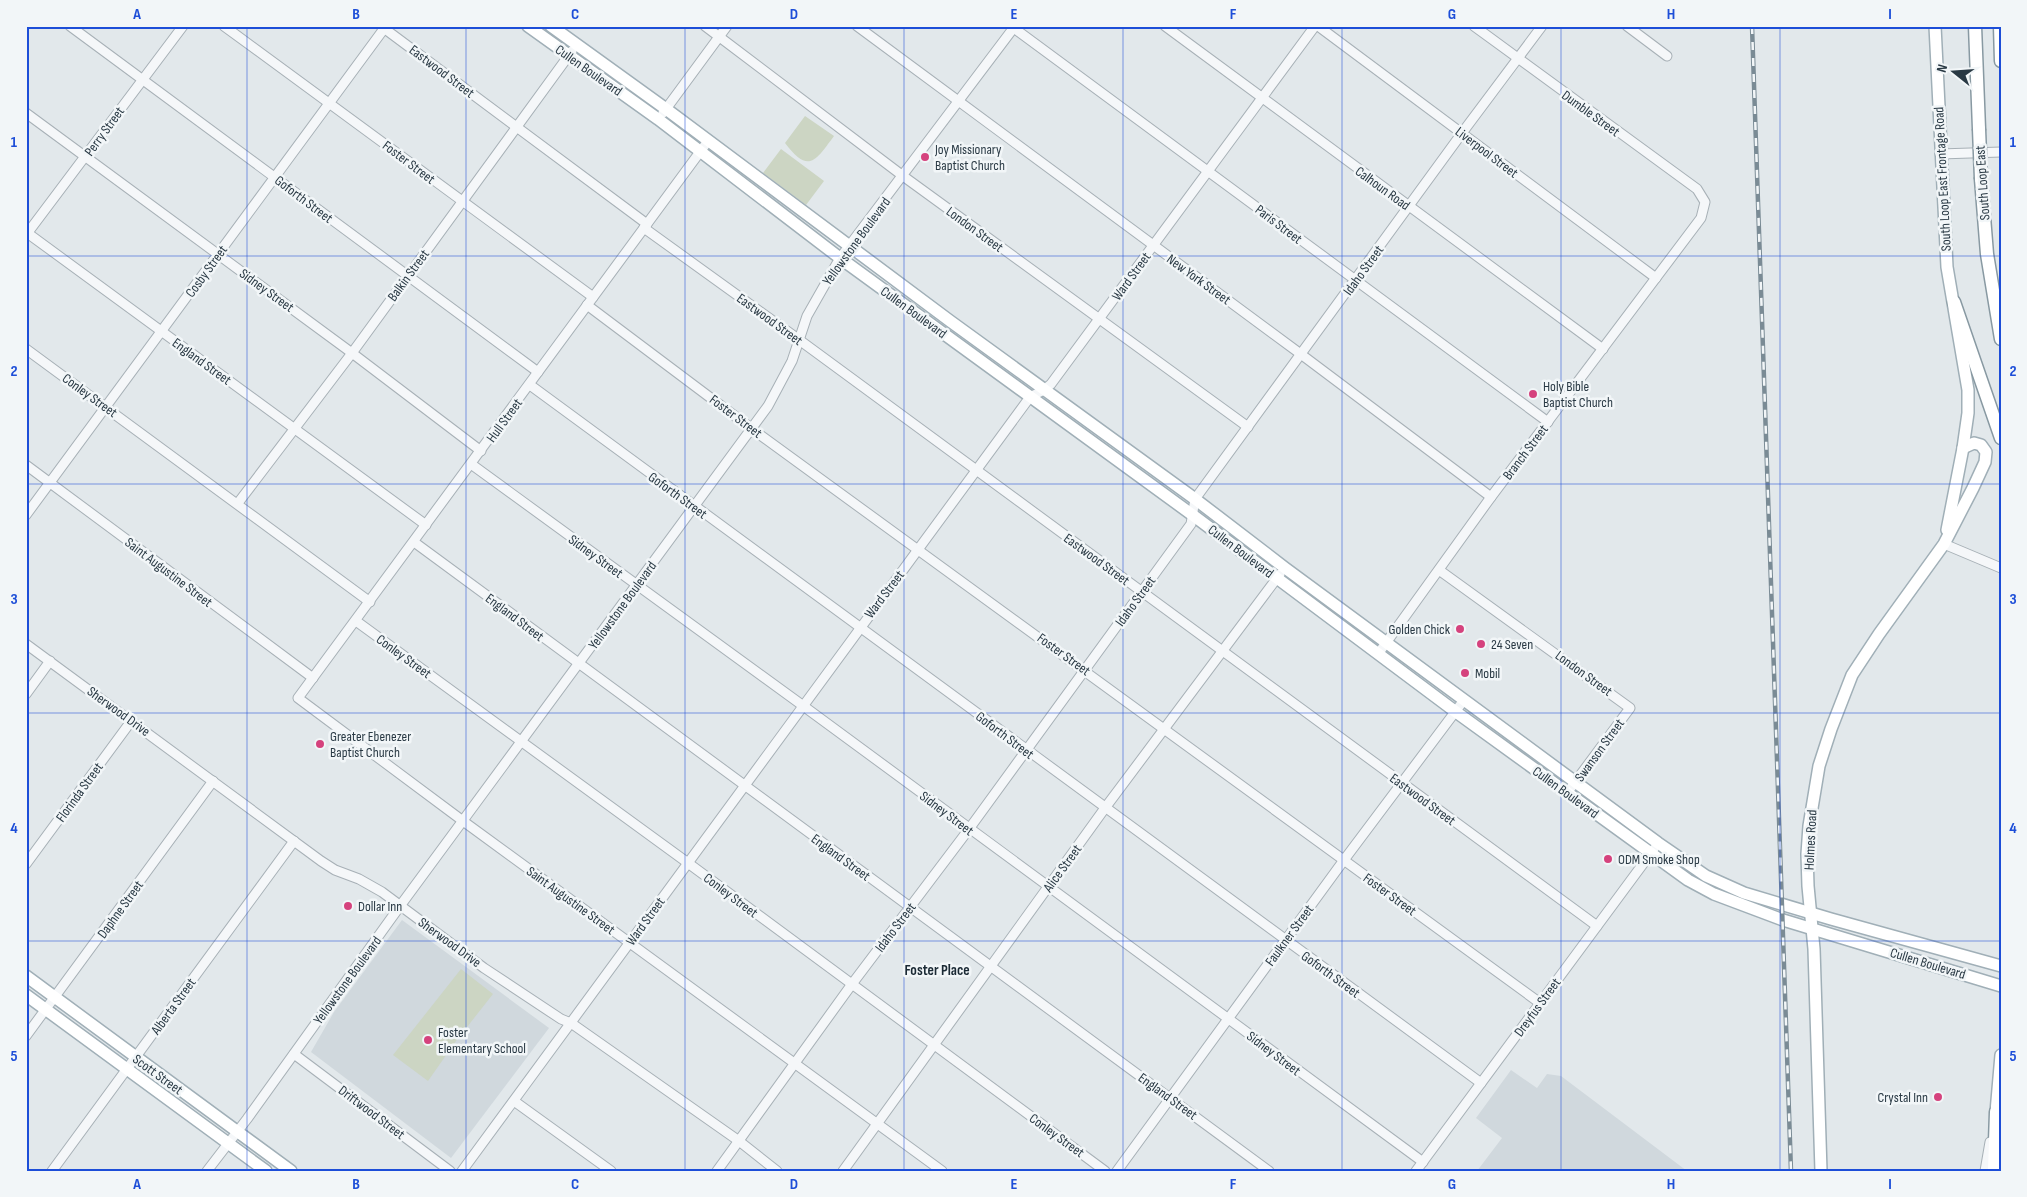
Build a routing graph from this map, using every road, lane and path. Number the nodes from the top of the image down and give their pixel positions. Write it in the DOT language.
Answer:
graph roads {
  1 [pos="70,26"];
  2 [pos="182,26"];
  3 [pos="224,26"];
  4 [pos="528,26"];
  5 [pos="551,26"];
  6 [pos="705,26"];
  7 [pos="727,26"];
  8 [pos="857,26"];
  9 [pos="1165,26"];
  10 [pos="1316,26"];
  11 [pos="1474,26"];
  12 [pos="1542,26"];
  13 [pos="1627,26"];
  14 [pos="1935,26"];
  15 [pos="1975,26"];
  16 [pos="2000,26"];
  17 [pos="384,27"];
  18 [pos="1013,27"];
  19 [pos="719,37"];
  20 [pos="576,45"];
  21 [pos="568,56"];
  22 [pos="1667,56"];
  23 [pos="1518,59"];
  24 [pos="2001,61"];
  25 [pos="142,80"];
  26 [pos="1262,99"];
  27 [pos="330,103"];
  28 [pos="959,103"];
  29 [pos="666,109"];
  30 [pos="26,113"];
  31 [pos="658,119"];
  32 [pos="517,127"];
  33 [pos="1462,133"];
  34 [pos="708,141"];
  35 [pos="700,151"];
  36 [pos="2001,152"];
  37 [pos="1940,154"];
  38 [pos="86,156"];
  39 [pos="1208,171"];
  40 [pos="903,176"];
  41 [pos="275,178"];
  42 [pos="463,202"];
  43 [pos="1705,202"];
  44 [pos="1409,207"];
  45 [pos="646,226"];
  46 [pos="27,233"];
  47 [pos="849,246"];
  48 [pos="1153,246"];
  49 [pos="219,254"];
  50 [pos="840,258"];
  51 [pos="407,276"];
  52 [pos="1656,278"];
  53 [pos="1355,281"];
  54 [pos="590,301"];
  55 [pos="1954,302"];
  56 [pos="1099,319"];
  57 [pos="950,321"];
  58 [pos="942,331"];
  59 [pos="161,332"];
  60 [pos="2001,338"];
  61 [pos="798,339"];
  62 [pos="26,349"];
  63 [pos="1603,349"];
  64 [pos="352,353"];
  65 [pos="1302,354"];
  66 [pos="538,372"];
  67 [pos="530,385"];
  68 [pos="1044,390"];
  69 [pos="1030,397"];
  70 [pos="106,407"];
  71 [pos="1548,422"];
  72 [pos="1248,427"];
  73 [pos="294,428"];
  74 [pos="752,429"];
  75 [pos="2001,438"];
  76 [pos="1121,445"];
  77 [pos="1963,448"];
  78 [pos="481,451"];
  79 [pos="1113,457"];
  80 [pos="471,464"];
  81 [pos="26,465"];
  82 [pos="976,470"];
  83 [pos="50,483"];
  84 [pos="1491,497"];
  85 [pos="1195,499"];
  86 [pos="238,504"];
  87 [pos="695,508"];
  88 [pos="26,515"];
  89 [pos="1194,516"];
  90 [pos="426,525"];
  91 [pos="414,542"];
  92 [pos="1944,544"];
  93 [pos="919,549"];
  94 [pos="1284,568"];
  95 [pos="2001,568"];
  96 [pos="1440,570"];
  97 [pos="1277,579"];
  98 [pos="636,586"];
  99 [pos="1142,592"];
  100 [pos="370,602"];
  101 [pos="356,621"];
  102 [pos="860,626"];
  103 [pos="1386,643"];
  104 [pos="26,644"];
  105 [pos="1222,652"];
  106 [pos="1378,654"];
  107 [pos="50,661"];
  108 [pos="578,665"];
  109 [pos="1085,670"];
  110 [pos="313,678"];
  111 [pos="26,694"];
  112 [pos="298,698"];
  113 [pos="1464,700"];
  114 [pos="802,705"];
  115 [pos="1630,708"];
  116 [pos="1456,712"];
  117 [pos="132,720"];
  118 [pos="1164,730"];
  119 [pos="521,742"];
  120 [pos="1026,751"];
  121 [pos="213,781"];
  122 [pos="1576,782"];
  123 [pos="1402,784"];
  124 [pos="745,787"];
  125 [pos="1567,793"];
  126 [pos="1105,808"];
  127 [pos="463,821"];
  128 [pos="969,829"];
  129 [pos="294,841"];
  130 [pos="1658,843"];
  131 [pos="1650,854"];
  132 [pos="1344,860"];
  133 [pos="688,863"];
  134 [pos="26,864"];
  135 [pos="1706,876"];
  136 [pos="1049,886"];
  137 [pos="1700,886"];
  138 [pos="400,906"];
  139 [pos="910,907"];
  140 [pos="1811,913"];
  141 [pos="1597,926"];
  142 [pos="1812,929"];
  143 [pos="1285,940"];
  144 [pos="629,942"];
  145 [pos="991,965"];
  146 [pos="2001,966"];
  147 [pos="26,976"];
  148 [pos="852,984"];
  149 [pos="2001,986"];
  150 [pos="26,995"];
  151 [pos="55,997"];
  152 [pos="1540,1003"];
  153 [pos="46,1009"];
  154 [pos="1228,1018"];
  155 [pos="571,1023"];
  156 [pos="26,1036"];
  157 [pos="934,1045"];
  158 [pos="294,1054"];
  159 [pos="2001,1055"];
  160 [pos="135,1057"];
  161 [pos="795,1064"];
  162 [pos="126,1069"];
  163 [pos="1481,1083"];
  164 [pos="1170,1098"];
  165 [pos="514,1100"];
  166 [pos="1996,1112"];
  167 [pos="877,1123"];
  168 [pos="236,1130"];
  169 [pos="228,1142"];
  170 [pos="739,1142"];
  171 [pos="1423,1162"];
  172 [pos="52,1171"];
  173 [pos="207,1171"];
  174 [pos="266,1171"];
  175 [pos="291,1171"];
  176 [pos="450,1171"];
  177 [pos="462,1171"];
  178 [pos="610,1171"];
  179 [pos="716,1171"];
  180 [pos="777,1171"];
  181 [pos="843,1171"];
  182 [pos="942,1171"];
  183 [pos="1105,1171"];
  184 [pos="1117,1171"];
  185 [pos="1269,1171"];
  186 [pos="1416,1171"];
  187 [pos="1821,1171"];
  188 [pos="1985,1171"];
  189 [pos="1994,1171"];
  1 -- 25 [label="street, Goforth Street"];
  2 -- 25 [label="street, Perry Street"];
  3 -- 27 [label="street, Foster Street"];
  4 -- 21 [label="main road, Cullen Boulevard"];
  5 -- 20 [label="main road, Cullen Boulevard"];
  6 -- 19 [label="street, London Street"];
  7 -- 19 [label="street"];
  8 -- 28 [label="street, New York Street"];
  9 -- 26 [label="street, Calhoun Road"];
  10 -- 26 [label="street, Ward Street"];
  10 -- 33 [label="street, Liverpool Street"];
  11 -- 23 [label="street, Dumble Street"];
  12 -- 23 [label="street, Idaho Street"];
  13 -- 22 [label="street"];
  14 -- 37 [label="main road, South Loop East Frontage Road"];
  15 -- 60 [label="highway, South Loop East, bridge"];
  16 -- 24 [label="highway"];
  17 -- 27 [label="street, Cosby Street"];
  17 -- 32 [label="street, Eastwood Street"];
  18 -- 28 [label="street, Yellowstone Boulevard"];
  18 -- 39 [label="street, Paris Street"];
  19 -- 29 [label="street"];
  19 -- 40 [label="street, London Street"];
  20 -- 21 [label="street, Balkin Street"];
  20 -- 29 [label="main road, Cullen Boulevard"];
  21 -- 31 [label="main road, Cullen Boulevard"];
  21 -- 32 [label="street, Balkin Street"];
  23 -- 33 [label="street, Idaho Street"];
  23 -- 43 [label="street, Dumble Street"];
  25 -- 38 [label="street, Perry Street"];
  25 -- 41 [label="street, Goforth Street"];
  26 -- 39 [label="street, Ward Street"];
  26 -- 44 [label="street, Calhoun Road"];
  27 -- 41 [label="street, Cosby Street"];
  27 -- 42 [label="street, Foster Street"];
  28 -- 40 [label="street, Yellowstone Boulevard"];
  28 -- 48 [label="street, New York Street"];
  29 -- 31 [label="street"];
  29 -- 34 [label="main road, Cullen Boulevard"];
  30 -- 38 [label="street, Sidney Street"];
  31 -- 35 [label="main road, Cullen Boulevard"];
  32 -- 42 [label="street, Balkin Street"];
  32 -- 45 [label="street, Eastwood Street"];
  33 -- 44 [label="street, Idaho Street"];
  33 -- 52 [label="street, Liverpool Street"];
  34 -- 35 [label="street, Hull Street"];
  34 -- 47 [label="main road, Cullen Boulevard"];
  35 -- 45 [label="street, Hull Street"];
  35 -- 50 [label="main road, Cullen Boulevard"];
  36 -- 37 [label="street"];
  37 -- 55 [label="main road, South Loop East Frontage Road"];
  38 -- 46 [label="street, Perry Street"];
  38 -- 49 [label="street, Sidney Street"];
  39 -- 48 [label="street, Ward Street"];
  39 -- 53 [label="street, Paris Street"];
  40 -- 47 [label="street, Yellowstone Boulevard"];
  40 -- 56 [label="street, London Street"];
  41 -- 49 [label="street, Cosby Street"];
  41 -- 51 [label="street, Goforth Street"];
  42 -- 51 [label="street, Balkin Street"];
  42 -- 54 [label="street, Foster Street"];
  43 -- 52 [label="street, Branch Street"];
  44 -- 53 [label="street, Idaho Street"];
  44 -- 63 [label="street, Calhoun Road"];
  45 -- 54 [label="street, Hull Street"];
  45 -- 61 [label="street, Eastwood Street"];
  46 -- 59 [label="street, England Street"];
  47 -- 50 [label="street, Yellowstone Boulevard"];
  47 -- 57 [label="main road, Cullen Boulevard"];
  48 -- 56 [label="street, Ward Street"];
  48 -- 65 [label="street, New York Street"];
  49 -- 59 [label="street, Cosby Street"];
  49 -- 64 [label="street, Sidney Street"];
  50 -- 58 [label="main road, Cullen Boulevard"];
  50 -- 61 [label="street, Yellowstone Boulevard"];
  51 -- 64 [label="street, Balkin Street"];
  51 -- 66 [label="street, Goforth Street"];
  52 -- 63 [label="street, Branch Street"];
  53 -- 65 [label="street, Idaho Street"];
  53 -- 71 [label="street, Paris Street"];
  54 -- 66 [label="street, Hull Street"];
  54 -- 74 [label="street, Foster Street"];
  55 -- 75 [label="highway"];
  55 -- 77 [label="main road, South Loop East Frontage Road"];
  56 -- 68 [label="street, Ward Street"];
  56 -- 72 [label="street, London Street"];
  57 -- 58 [label="main road"];
  57 -- 68 [label="main road, Cullen Boulevard"];
  58 -- 69 [label="main road, Cullen Boulevard"];
  59 -- 70 [label="street, Cosby Street"];
  59 -- 73 [label="street, England Street"];
  61 -- 74 [label="street, Yellowstone Boulevard"];
  61 -- 82 [label="street, Eastwood Street"];
  62 -- 70 [label="street, Conley Street"];
  63 -- 71 [label="street, Branch Street"];
  64 -- 73 [label="street, Balkin Street"];
  64 -- 78 [label="street, Sidney Street"];
  65 -- 72 [label="street, Idaho Street"];
  65 -- 84 [label="street, New York Street"];
  66 -- 67 [label="street, Hull Street"];
  67 -- 78 [label="street, Hull Street"];
  67 -- 87 [label="street, Goforth Street"];
  68 -- 69 [label="street, Ward Street"];
  68 -- 76 [label="main road, Cullen Boulevard"];
  69 -- 79 [label="main road, Cullen Boulevard"];
  69 -- 82 [label="street, Ward Street"];
  70 -- 83 [label="street, Cosby Street"];
  70 -- 86 [label="street, Conley Street"];
  71 -- 84 [label="street, Branch Street"];
  72 -- 85 [label="street, Idaho Street"];
  73 -- 86 [label="street, Balkin Street"];
  73 -- 90 [label="street, England Street"];
  74 -- 87 [label="street, Yellowstone Boulevard"];
  74 -- 93 [label="street, Foster Street"];
  76 -- 79 [label="main road"];
  76 -- 85 [label="main road, Cullen Boulevard"];
  77 -- 92 [label="main road, Holmes Road"];
  77 -- 92 [label="main road, Holmes Road"];
  78 -- 80 [label="street, Hull Street"];
  79 -- 89 [label="main road, Cullen Boulevard"];
  80 -- 90 [label="street, Hull Street"];
  80 -- 98 [label="street, Sidney Street"];
  81 -- 83 [label="street, Saint Augustine Street"];
  82 -- 93 [label="street, Ward Street"];
  82 -- 99 [label="street, Eastwood Street"];
  83 -- 88 [label="street, Cosby Street"];
  83 -- 110 [label="street, Saint Augustine Street"];
  84 -- 96 [label="street, Branch Street"];
  85 -- 89 [label="street, Idaho Street"];
  85 -- 94 [label="main road, Cullen Boulevard"];
  86 -- 100 [label="street, Conley Street"];
  87 -- 98 [label="street, Yellowstone Boulevard"];
  87 -- 102 [label="street, Goforth Street"];
  89 -- 97 [label="main road, Cullen Boulevard"];
  89 -- 99 [label="street, Idaho Street"];
  90 -- 91 [label="street, Hull Street"];
  91 -- 100 [label="street, Hull Street"];
  91 -- 108 [label="street, England Street"];
  92 -- 95 [label="street"];
  92 -- 140 [label="main road, Holmes Road"];
  93 -- 102 [label="street, Ward Street"];
  93 -- 109 [label="street, Foster Street"];
  94 -- 97 [label="street, Alice Street"];
  94 -- 103 [label="main road, Cullen Boulevard"];
  96 -- 103 [label="street, Branch Street"];
  96 -- 115 [label="street, London Street"];
  97 -- 105 [label="street, Alice Street"];
  97 -- 106 [label="main road, Cullen Boulevard"];
  98 -- 108 [label="street, Yellowstone Boulevard"];
  98 -- 114 [label="street, Sidney Street"];
  99 -- 105 [label="street, Eastwood Street"];
  99 -- 109 [label="street, Idaho Street"];
  100 -- 101 [label="street, Hull Street"];
  101 -- 110 [label="street, Hull Street"];
  101 -- 119 [label="street, Conley Street"];
  102 -- 114 [label="street, Ward Street"];
  102 -- 120 [label="street, Goforth Street"];
  103 -- 106 [label="street, Branch Street"];
  103 -- 113 [label="main road, Cullen Boulevard"];
  104 -- 107 [label="street, Sherwood Drive"];
  105 -- 118 [label="street, Alice Street"];
  105 -- 123 [label="street, Eastwood Street"];
  106 -- 116 [label="main road, Cullen Boulevard"];
  107 -- 111 [label="street"];
  107 -- 117 [label="street, Sherwood Drive"];
  108 -- 119 [label="street, Yellowstone Boulevard"];
  108 -- 124 [label="street, England Street"];
  109 -- 118 [label="street, Foster Street"];
  109 -- 120 [label="street, Idaho Street"];
  110 -- 112 [label="street, Hull Street"];
  112 -- 127 [label="street, Saint Augustine Street"];
  113 -- 116 [label="street, Faulkner Street"];
  113 -- 122 [label="main road, Cullen Boulevard"];
  114 -- 124 [label="street, Ward Street"];
  114 -- 128 [label="street, Sidney Street"];
  115 -- 122 [label="street, Swanson Street"];
  116 -- 123 [label="street, Faulkner Street"];
  116 -- 125 [label="main road, Cullen Boulevard"];
  117 -- 121 [label="street, Sherwood Drive"];
  117 -- 134 [label="street, Florinda Street"];
  118 -- 126 [label="street, Alice Street"];
  118 -- 132 [label="street, Foster Street"];
  119 -- 127 [label="street, Yellowstone Boulevard"];
  119 -- 133 [label="street, Conley Street"];
  120 -- 126 [label="street, Goforth Street"];
  120 -- 128 [label="street, Idaho Street"];
  121 -- 129 [label="street, Sherwood Drive"];
  121 -- 151 [label="street, Daphne Street"];
  122 -- 125 [label="street, Swanson Street"];
  122 -- 130 [label="main road, Cullen Boulevard"];
  123 -- 132 [label="street, Faulkner Street"];
  123 -- 141 [label="street, Eastwood Street"];
  124 -- 133 [label="street, Ward Street"];
  124 -- 139 [label="street, England Street"];
  125 -- 131 [label="main road, Cullen Boulevard"];
  126 -- 136 [label="street, Alice Street"];
  126 -- 143 [label="street, Goforth Street"];
  127 -- 138 [label="street, Yellowstone Boulevard"];
  127 -- 144 [label="street, Saint Augustine Street"];
  128 -- 136 [label="street, Sidney Street"];
  128 -- 139 [label="street, Idaho Street"];
  129 -- 138 [label="street, Sherwood Drive"];
  129 -- 160 [label="street, Alberta Street"];
  130 -- 131 [label="street, Dreyfus Street"];
  130 -- 135 [label="main road, Cullen Boulevard"];
  131 -- 137 [label="main road, Cullen Boulevard"];
  131 -- 141 [label="street, Dreyfus Street"];
  132 -- 143 [label="street, Faulkner Street"];
  132 -- 152 [label="street, Foster Street"];
  133 -- 144 [label="street, Ward Street"];
  133 -- 148 [label="street, Conley Street"];
  135 -- 137 [label="main road"];
  135 -- 140 [label="main road, Cullen Boulevard"];
  136 -- 145 [label="street, Alice Street"];
  136 -- 154 [label="street, Sidney Street"];
  137 -- 142 [label="main road, Cullen Boulevard"];
  138 -- 155 [label="street, Sherwood Drive"];
  138 -- 158 [label="street, Yellowstone Boulevard"];
  139 -- 145 [label="street, England Street"];
  139 -- 148 [label="street, Idaho Street"];
  140 -- 142 [label="main road, Holmes Road"];
  140 -- 146 [label="main road, Cullen Boulevard"];
  141 -- 152 [label="street, Dreyfus Street"];
  142 -- 149 [label="main road, Cullen Boulevard"];
  142 -- 187 [label="main road, Holmes Road"];
  143 -- 154 [label="street, Faulkner Street"];
  143 -- 163 [label="street, Goforth Street"];
  144 -- 155 [label="street, Ward Street"];
  144 -- 161 [label="street, Saint Augustine Street"];
  145 -- 157 [label="street, Alice Street"];
  145 -- 164 [label="street, England Street"];
  147 -- 151 [label="main road, Scott Street"];
  148 -- 157 [label="street, Conley Street"];
  148 -- 161 [label="street, Idaho Street"];
  150 -- 153 [label="main road, Scott Street"];
  151 -- 153 [label="street, Daphne Street"];
  151 -- 160 [label="main road, Scott Street"];
  152 -- 163 [label="street, Dreyfus Street"];
  153 -- 156 [label="street, Daphne Street"];
  153 -- 162 [label="main road, Scott Street"];
  154 -- 164 [label="street, Faulkner Street"];
  154 -- 171 [label="street, Sidney Street"];
  155 -- 165 [label="street, Ward Street"];
  155 -- 170 [label="street, Sherwood Drive"];
  157 -- 167 [label="street, Alice Street"];
  157 -- 183 [label="street, Conley Street"];
  158 -- 168 [label="street, Yellowstone Boulevard"];
  158 -- 176 [label="street, Driftwood Street"];
  159 -- 166 [label="main road"];
  160 -- 162 [label="street, Alberta Street"];
  160 -- 168 [label="main road, Scott Street"];
  161 -- 167 [label="street, Saint Augustine Street"];
  161 -- 170 [label="street, Idaho Street"];
  162 -- 169 [label="main road, Scott Street"];
  162 -- 172 [label="street, Alberta Street"];
  163 -- 171 [label="street, Dreyfus Street"];
  164 -- 184 [label="street, Faulkner Street"];
  164 -- 185 [label="street, England Street"];
  165 -- 177 [label="street, Ward Street"];
  165 -- 178 [label="street"];
  166 -- 188 [label="street"];
  166 -- 189 [label="highway"];
  167 -- 181 [label="street, Alice Street"];
  167 -- 182 [label="street, Saint Augustine Street"];
  168 -- 169 [label="street, Yellowstone Boulevard"];
  168 -- 175 [label="main road, Scott Street"];
  169 -- 173 [label="street, Yellowstone Boulevard"];
  169 -- 174 [label="main road, Scott Street"];
  170 -- 179 [label="street, Idaho Street"];
  170 -- 180 [label="street, Sherwood Drive"];
  171 -- 186 [label="street, Dreyfus Street"];
}
